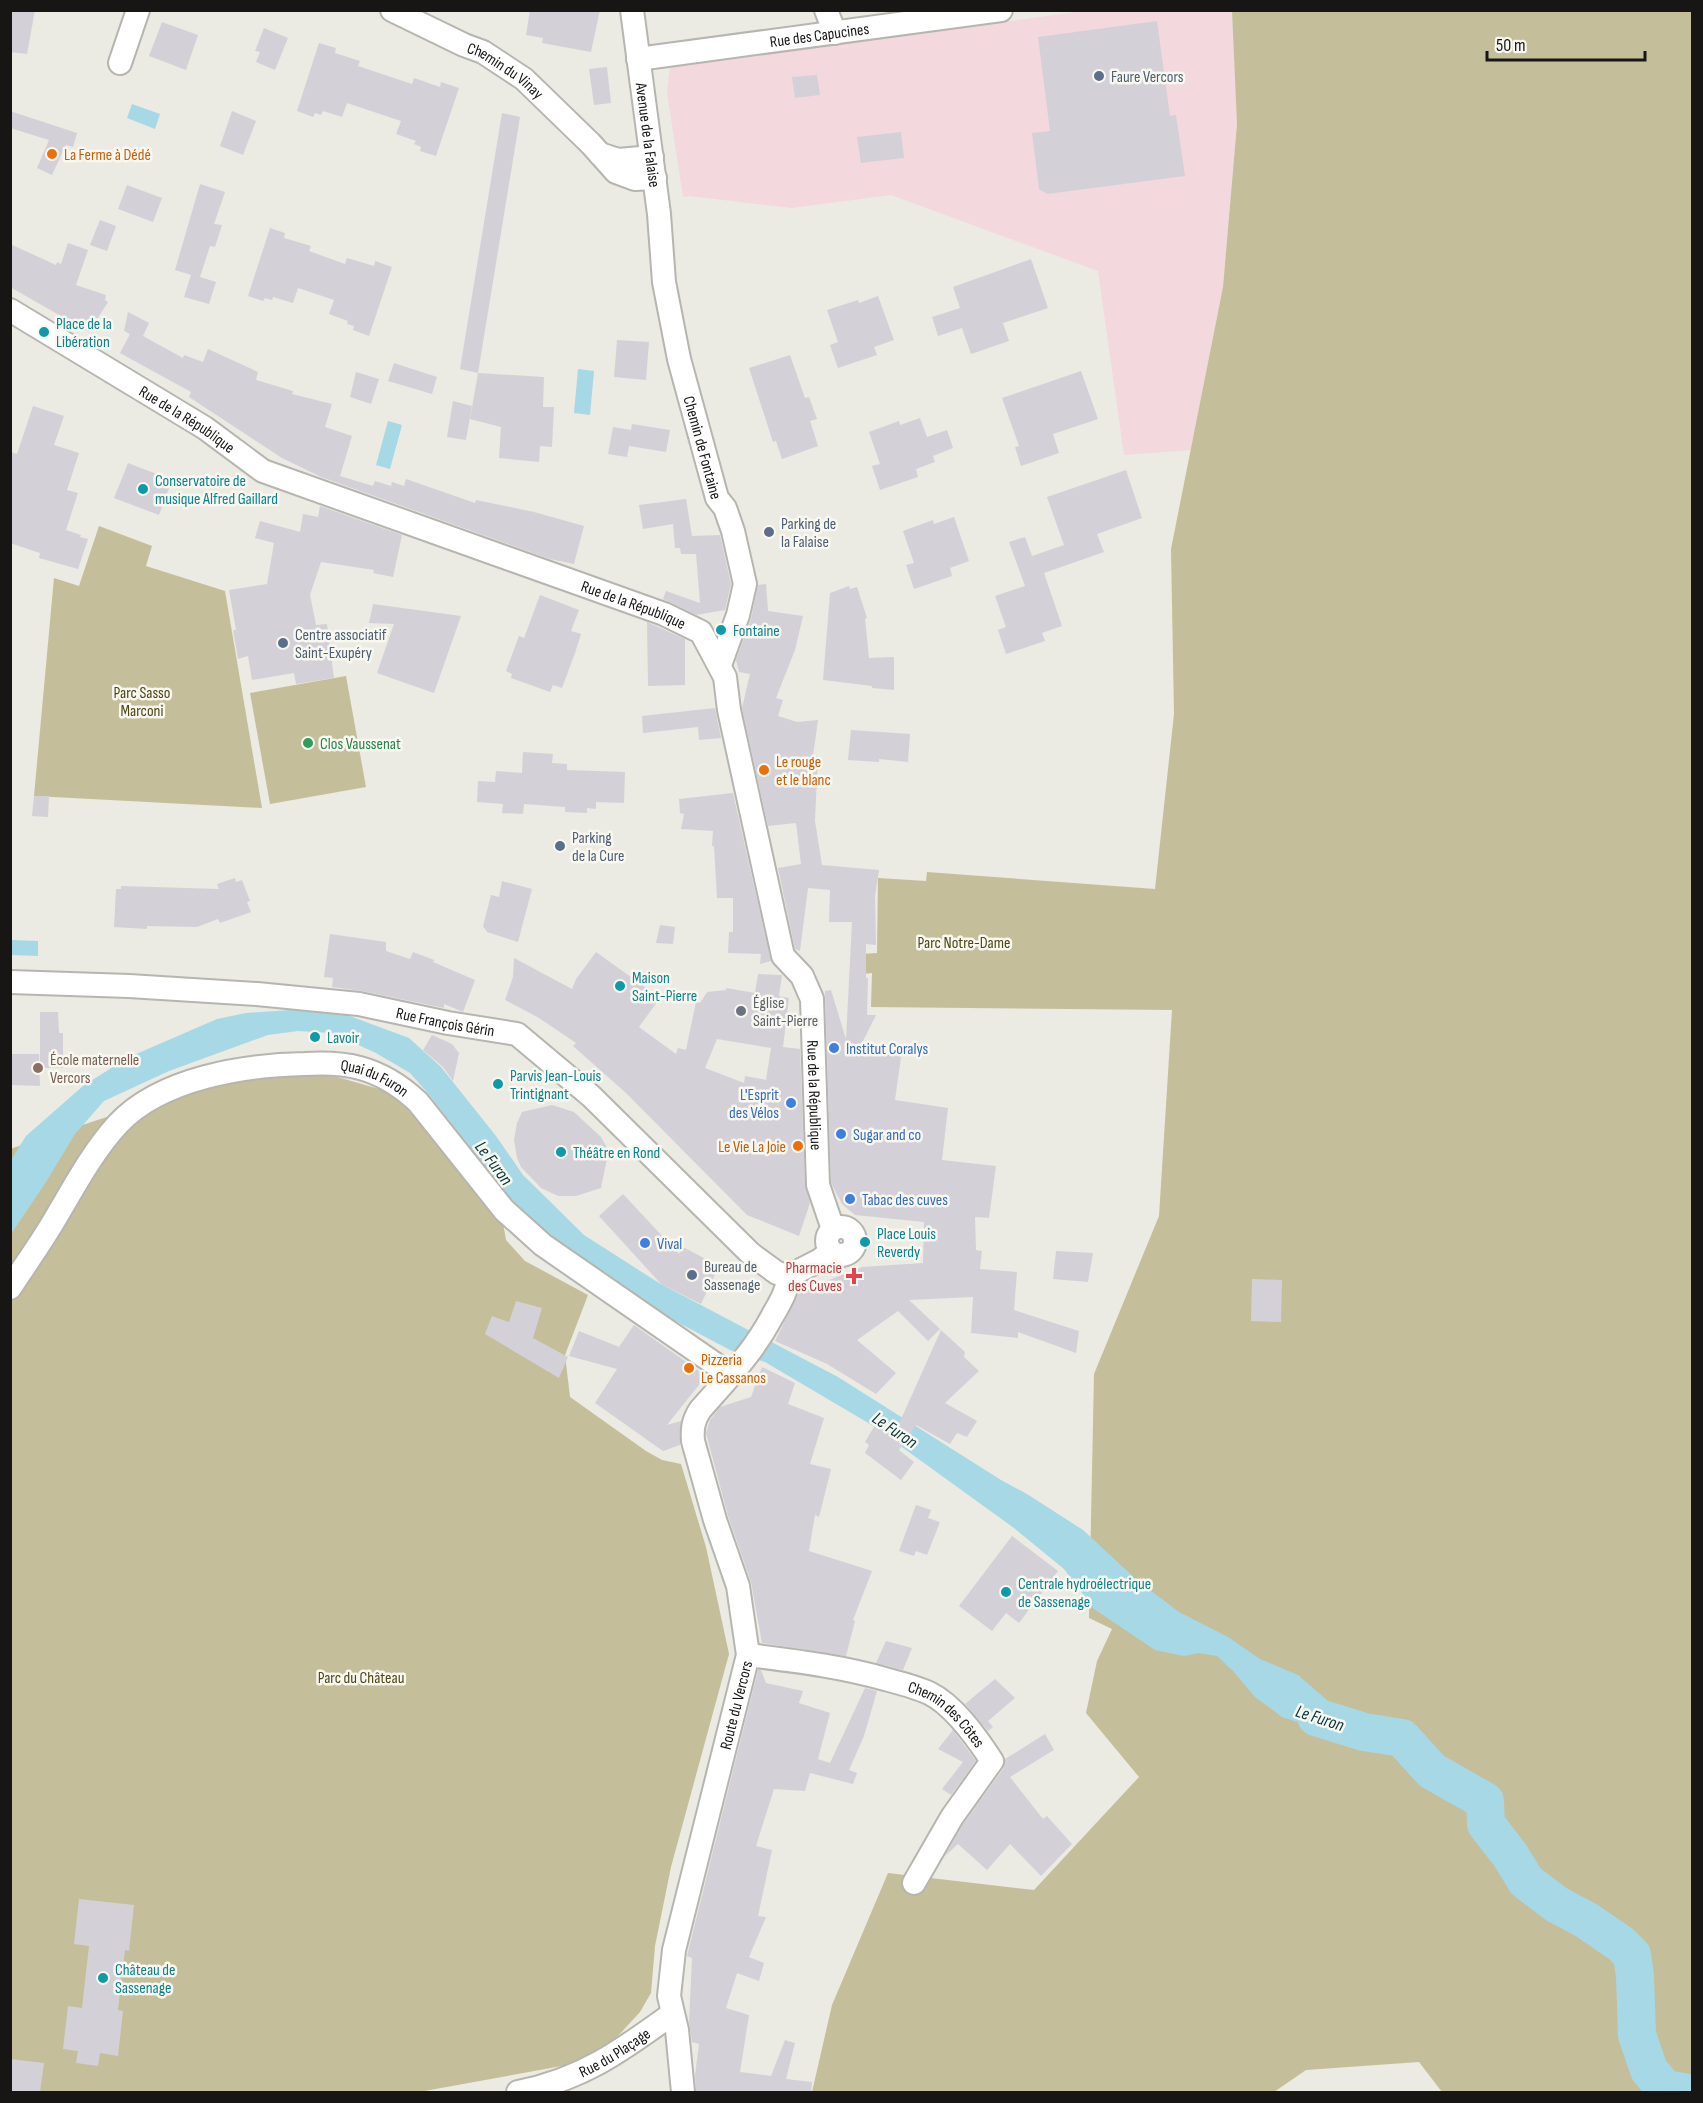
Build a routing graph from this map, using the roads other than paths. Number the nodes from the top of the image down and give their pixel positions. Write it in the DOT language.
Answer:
graph roads {
  1 [pos="138,10"];
  2 [pos="392,10"];
  3 [pos="632,10"];
  4 [pos="826,10"];
  5 [pos="1001,10"];
  6 [pos="835,33"];
  7 [pos="638,59"];
  8 [pos="120,63"];
  9 [pos="653,168"];
  10 [pos="662,259"];
  11 [pos="10,310"];
  12 [pos="720,665"];
  13 [pos="10,981"];
  14 [pos="789,1276"];
  15 [pos="10,1288"];
  16 [pos="739,1367"];
  17 [pos="748,1655"];
  18 [pos="914,1883"];
  19 [pos="672,2014"];
  20 [pos="518,2092"];
  21 [pos="683,2092"];
  1 -- 8 [label="street"];
  2 -- 9 [label="street, Chemin du Vinay"];
  3 -- 7 [label="street, Avenue de la Falaise"];
  4 -- 6 [label="street"];
  5 -- 6 [label="street, Rue des Capucines"];
  6 -- 7 [label="street, Rue des Capucines"];
  7 -- 9 [label="street, Avenue de la Falaise"];
  9 -- 10 [label="street, Avenue de la Falaise"];
  10 -- 12 [label="street, Chemin de Fontaine"];
  11 -- 12 [label="street, Rue de la République"];
  12 -- 14 [label="street, Rue de la République"];
  13 -- 14 [label="street, Rue François Gérin"];
  14 -- 16 [label="street, Route du Vercors"];
  15 -- 16 [label="street, Quai du Furon"];
  16 -- 17 [label="street, Route du Vercors"];
  17 -- 18 [label="street, Chemin des Côtes"];
  17 -- 19 [label="street, Route du Vercors"];
  19 -- 20 [label="street, Rue du Plaçage"];
  19 -- 21 [label="street, Route du Vercors"];
}
